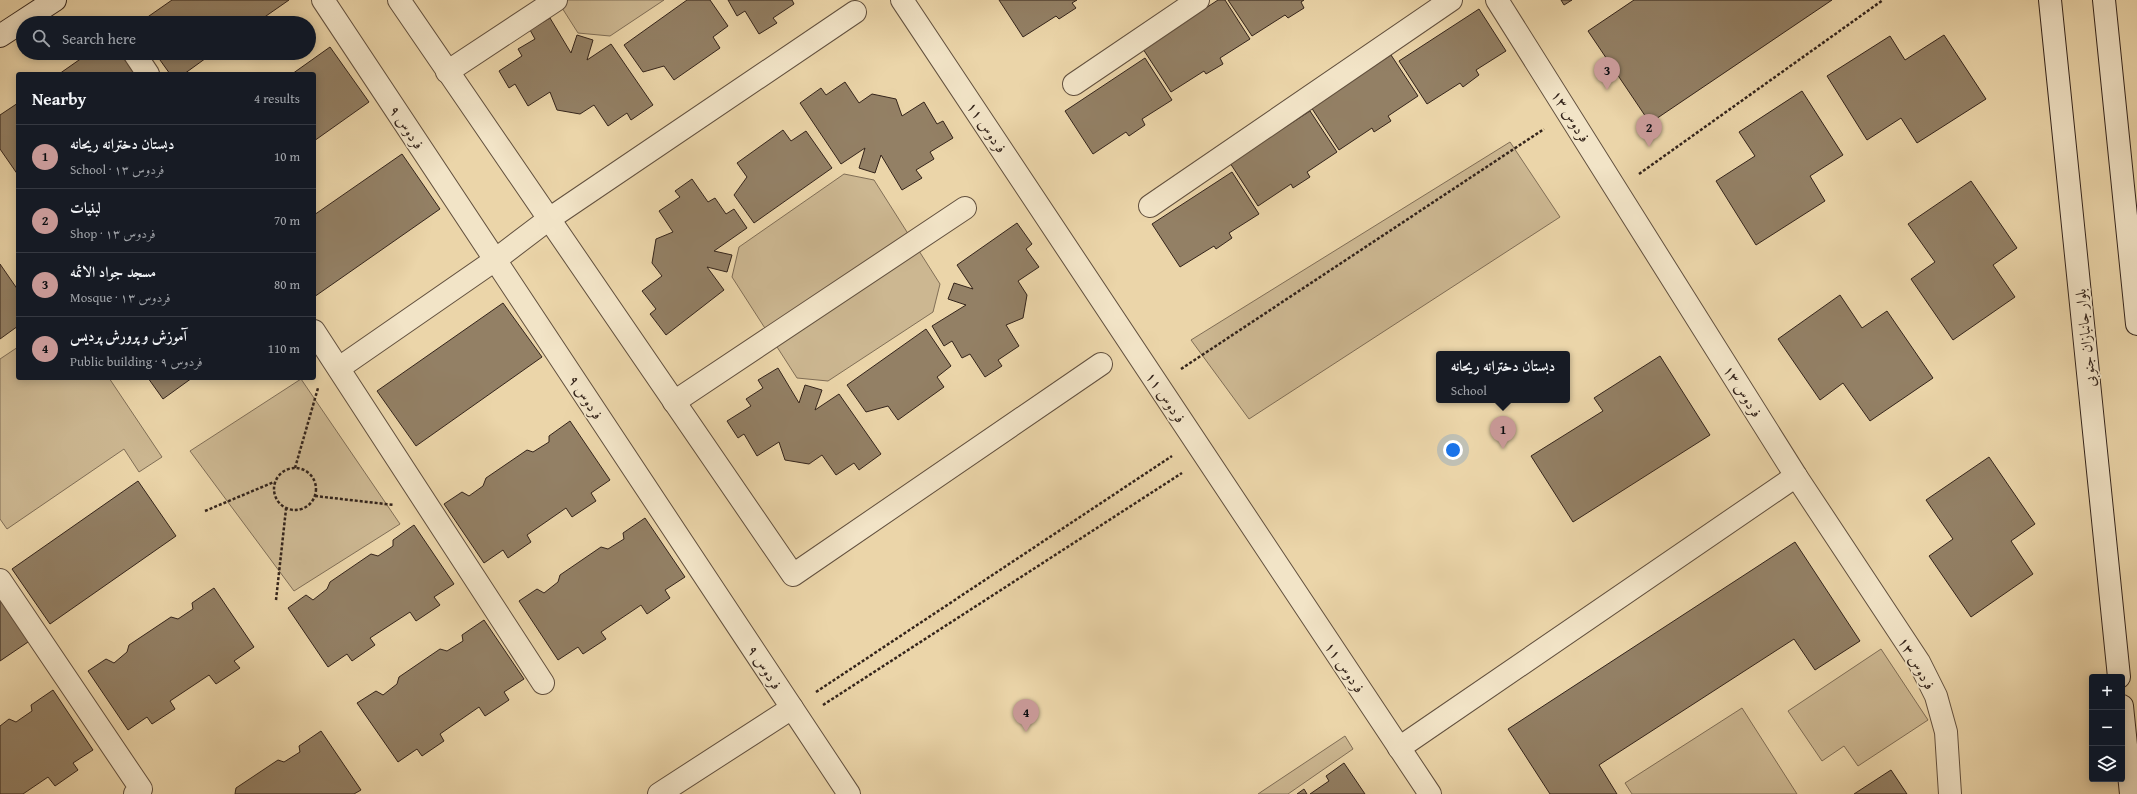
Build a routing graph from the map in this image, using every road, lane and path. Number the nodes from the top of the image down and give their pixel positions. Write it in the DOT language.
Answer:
graph roads {
  1 [pos="55,0"];
  2 [pos="323,0"];
  3 [pos="399,0"];
  4 [pos="556,0"];
  5 [pos="902,0"];
  6 [pos="1198,0"];
  7 [pos="1450,0"];
  8 [pos="1498,0"];
  9 [pos="1883,0"];
  10 [pos="2050,0"];
  11 [pos="2104,0"];
  12 [pos="854,12"];
  13 [pos="31,16"];
  14 [pos="16,26"];
  15 [pos="0,36"];
  16 [pos="139,60"];
  17 [pos="147,72"];
  18 [pos="447,72"];
  19 [pos="1074,84"];
  20 [pos="1569,113"];
  21 [pos="1617,189"];
  22 [pos="1150,206"];
  23 [pos="965,208"];
  24 [pos="549,219"];
  25 [pos="495,260"];
  26 [pos="2137,324"];
  27 [pos="316,334"];
  28 [pos="333,360"];
  29 [pos="1101,364"];
  30 [pos="1158,384"];
  31 [pos="674,402"];
  32 [pos="1201,449"];
  33 [pos="295,468"];
  34 [pos="1796,476"];
  35 [pos="275,482"];
  36 [pos="315,496"];
  37 [pos="286,509"];
  38 [pos="431,509"];
  39 [pos="205,511"];
  40 [pos="0,580"];
  41 [pos="276,600"];
  42 [pos="2119,674"];
  43 [pos="544,683"];
  44 [pos="2122,710"];
  45 [pos="796,714"];
  46 [pos="1399,748"];
  47 [pos="135,794"];
  48 [pos="659,794"];
  49 [pos="849,794"];
  50 [pos="1430,794"];
  51 [pos="1950,794"];
  52 [pos="2131,794"];
  1 -- 13 [label="street"];
  2 -- 25 [label="street, فردوس ۹"];
  3 -- 18 [label="street"];
  4 -- 18 [label="street"];
  5 -- 30 [label="street, فردوس ۱۱"];
  6 -- 19 [label="street"];
  7 -- 22 [label="street"];
  8 -- 20 [label="street, فردوس ۱۳"];
  9 -- 21 [label="path"];
  10 -- 42 [label="street, بلوار جانبازان جنوبی"];
  11 -- 26 [label="street"];
  12 -- 24 [label="street"];
  14 -- 15 [label="street"];
  16 -- 17 [label="street"];
  18 -- 24 [label="street"];
  20 -- 21 [label="street, فردوس ۱۳"];
  20 -- 30 [label="path"];
  21 -- 34 [label="street, فردوس ۱۳"];
  23 -- 31 [label="street"];
  24 -- 25 [label="street"];
  24 -- 31 [label="street"];
  25 -- 28 [label="street"];
  25 -- 45 [label="street, فردوس ۹"];
  27 -- 28 [label="street"];
  28 -- 33 [label="path"];
  28 -- 38 [label="street"];
  29 -- 31 [label="street"];
  30 -- 32 [label="street, فردوس ۱۱"];
  32 -- 45 [label="path"];
  32 -- 45 [label="path"];
  32 -- 46 [label="street, فردوس ۱۱"];
  33 -- 35 [label="path"];
  33 -- 36 [label="path"];
  34 -- 46 [label="street"];
  34 -- 51 [label="street, فردوس ۱۳"];
  35 -- 37 [label="path"];
  35 -- 39 [label="path"];
  36 -- 37 [label="path"];
  36 -- 38 [label="path"];
  37 -- 41 [label="path"];
  38 -- 43 [label="street"];
  40 -- 47 [label="street"];
  44 -- 52 [label="street"];
  45 -- 48 [label="street"];
  45 -- 49 [label="street, فردوس ۹"];
  46 -- 50 [label="street, فردوس ۱۱"];
}
